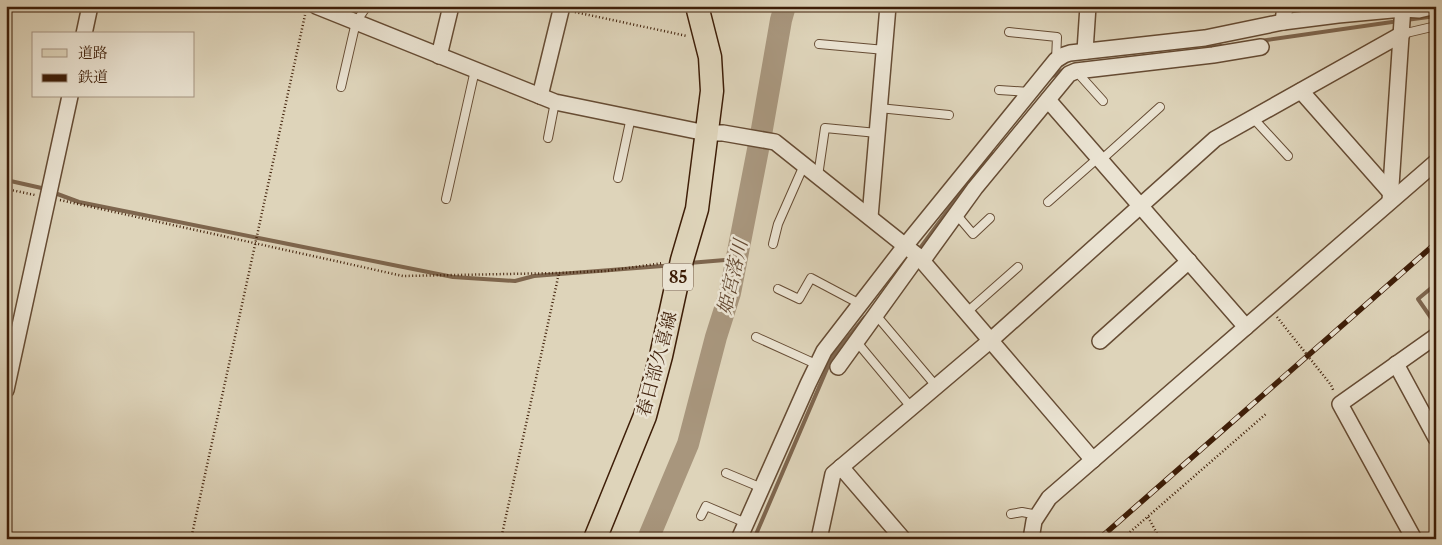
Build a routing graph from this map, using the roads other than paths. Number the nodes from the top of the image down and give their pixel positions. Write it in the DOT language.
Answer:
graph roads {
  1 [pos="90,6"];
  2 [pos="316,6"];
  3 [pos="367,6"];
  4 [pos="451,6"];
  5 [pos="696,6"];
  6 [pos="888,6"];
  7 [pos="1088,6"];
  8 [pos="1284,6"];
  9 [pos="1436,6"];
  10 [pos="558,7"];
  11 [pos="1403,8"];
  12 [pos="1338,11"];
  13 [pos="356,22"];
  14 [pos="1283,22"];
  15 [pos="1436,26"];
  16 [pos="1402,31"];
  17 [pos="84,32"];
  18 [pos="1009,32"];
  19 [pos="819,44"];
  20 [pos="1260,47"];
  21 [pos="884,50"];
  22 [pos="1085,52"];
  23 [pos="439,56"];
  24 [pos="1056,60"];
  25 [pos="475,70"];
  26 [pos="1076,71"];
  27 [pos="341,87"];
  28 [pos="999,90"];
  29 [pos="1301,91"];
  30 [pos="1029,92"];
  31 [pos="540,96"];
  32 [pos="70,98"];
  33 [pos="1048,100"];
  34 [pos="1103,101"];
  35 [pos="556,102"];
  36 [pos="1160,107"];
  37 [pos="879,108"];
  38 [pos="949,115"];
  39 [pos="631,118"];
  40 [pos="1253,118"];
  41 [pos="715,133"];
  42 [pos="877,133"];
  43 [pos="548,138"];
  44 [pos="1288,156"];
  45 [pos="1099,159"];
  46 [pos="1436,162"];
  47 [pos="804,165"];
  48 [pos="818,176"];
  49 [pos="618,178"];
  50 [pos="1391,197"];
  51 [pos="446,199"];
  52 [pos="1048,202"];
  53 [pos="1140,206"];
  54 [pos="956,214"];
  55 [pos="870,217"];
  56 [pos="990,218"];
  57 [pos="773,244"];
  58 [pos="913,252"];
  59 [pos="1189,261"];
  60 [pos="1018,267"];
  61 [pos="778,289"];
  62 [pos="860,304"];
  63 [pos="967,312"];
  64 [pos="876,314"];
  65 [pos="1246,327"];
  66 [pos="1436,336"];
  67 [pos="756,337"];
  68 [pos="990,340"];
  69 [pos="856,341"];
  70 [pos="1100,341"];
  71 [pos="1396,364"];
  72 [pos="818,365"];
  73 [pos="838,367"];
  74 [pos="936,386"];
  75 [pos="6,390"];
  76 [pos="911,408"];
  77 [pos="1436,438"];
  78 [pos="1093,460"];
  79 [pos="841,467"];
  80 [pos="726,473"];
  81 [pos="762,488"];
  82 [pos="1011,514"];
  83 [pos="1038,515"];
  84 [pos="701,516"];
  85 [pos="746,523"];
  86 [pos="595,539"];
  87 [pos="739,539"];
  88 [pos="819,539"];
  89 [pos="903,539"];
  90 [pos="1031,539"];
  91 [pos="1414,539"];
  1 -- 17 [label="street"];
  2 -- 13 [label="street"];
  3 -- 13 [label="lane"];
  4 -- 23 [label="street"];
  5 -- 41 [label="main road, 春日部久喜線 / 85"];
  6 -- 21 [label="street"];
  7 -- 22 [label="street"];
  8 -- 14 [label="street"];
  9 -- 11 [label="street"];
  10 -- 31 [label="street"];
  11 -- 12 [label="street"];
  11 -- 16 [label="street"];
  12 -- 14 [label="street"];
  13 -- 23 [label="street"];
  13 -- 27 [label="lane"];
  14 -- 22 [label="street"];
  15 -- 16 [label="lane"];
  16 -- 29 [label="street"];
  16 -- 50 [label="street"];
  18 -- 24 [label="lane"];
  19 -- 21 [label="lane"];
  20 -- 26 [label="street"];
  21 -- 37 [label="street"];
  22 -- 24 [label="street"];
  23 -- 25 [label="street"];
  24 -- 30 [label="street"];
  25 -- 31 [label="street"];
  25 -- 51 [label="lane"];
  26 -- 33 [label="street"];
  26 -- 34 [label="lane"];
  28 -- 30 [label="lane"];
  29 -- 40 [label="street"];
  29 -- 50 [label="street"];
  30 -- 58 [label="street"];
  31 -- 35 [label="street"];
  32 -- 75 [label="street"];
  33 -- 45 [label="street"];
  33 -- 54 [label="street"];
  35 -- 39 [label="street"];
  35 -- 43 [label="lane"];
  36 -- 45 [label="lane"];
  37 -- 38 [label="lane"];
  37 -- 42 [label="street"];
  39 -- 41 [label="street"];
  39 -- 49 [label="lane"];
  40 -- 44 [label="lane"];
  40 -- 53 [label="street"];
  41 -- 47 [label="street"];
  41 -- 86 [label="main road, 春日部久喜線 / 85"];
  42 -- 48 [label="lane"];
  42 -- 55 [label="street"];
  45 -- 52 [label="lane"];
  45 -- 53 [label="street"];
  46 -- 50 [label="street"];
  47 -- 48 [label="street"];
  47 -- 57 [label="lane"];
  48 -- 55 [label="street"];
  50 -- 65 [label="street"];
  53 -- 59 [label="street"];
  53 -- 68 [label="street"];
  54 -- 56 [label="lane"];
  54 -- 58 [label="street"];
  55 -- 58 [label="street"];
  58 -- 62 [label="street"];
  58 -- 63 [label="street"];
  58 -- 64 [label="street"];
  59 -- 65 [label="street"];
  59 -- 70 [label="street"];
  60 -- 63 [label="lane"];
  61 -- 62 [label="lane"];
  62 -- 72 [label="street"];
  63 -- 68 [label="street"];
  64 -- 69 [label="street"];
  64 -- 74 [label="lane"];
  65 -- 78 [label="street"];
  66 -- 71 [label="street"];
  67 -- 72 [label="lane"];
  68 -- 74 [label="street"];
  68 -- 78 [label="street"];
  69 -- 73 [label="street"];
  69 -- 76 [label="lane"];
  71 -- 77 [label="street"];
  71 -- 91 [label="street"];
  72 -- 81 [label="street"];
  74 -- 76 [label="street"];
  76 -- 79 [label="street"];
  78 -- 83 [label="street"];
  79 -- 88 [label="street"];
  79 -- 89 [label="street"];
  80 -- 81 [label="lane"];
  81 -- 85 [label="street"];
  82 -- 83 [label="lane"];
  83 -- 90 [label="street"];
  84 -- 85 [label="lane"];
  85 -- 87 [label="street"];
}
